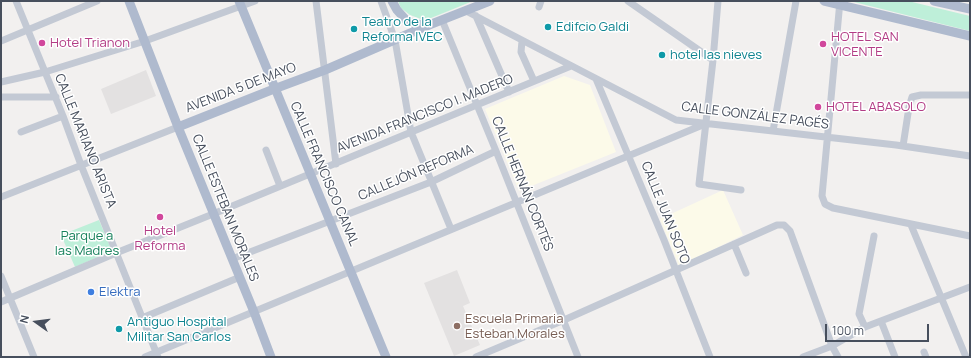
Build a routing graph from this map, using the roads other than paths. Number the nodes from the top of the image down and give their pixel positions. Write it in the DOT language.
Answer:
graph roads {
  1 [pos="16,1"];
  2 [pos="97,1"];
  3 [pos="129,1"];
  4 [pos="255,1"];
  5 [pos="316,1"];
  6 [pos="381,1"];
  7 [pos="392,1"];
  8 [pos="490,1"];
  9 [pos="628,1"];
  10 [pos="718,1"];
  11 [pos="796,1"];
  12 [pos="824,1"];
  13 [pos="934,1"];
  14 [pos="840,3"];
  15 [pos="240,4"];
  16 [pos="970,9"];
  17 [pos="466,11"];
  18 [pos="476,16"];
  19 [pos="442,20"];
  20 [pos="428,25"];
  21 [pos="27,30"];
  22 [pos="970,36"];
  23 [pos="395,40"];
  24 [pos="1,41"];
  25 [pos="145,41"];
  26 [pos="522,41"];
  27 [pos="713,60"];
  28 [pos="571,66"];
  29 [pos="325,70"];
  30 [pos="45,72"];
  31 [pos="596,79"];
  32 [pos="1,82"];
  33 [pos="534,82"];
  34 [pos="274,89"];
  35 [pos="509,92"];
  36 [pos="970,95"];
  37 [pos="1,97"];
  38 [pos="56,97"];
  39 [pos="477,106"];
  40 [pos="63,116"];
  41 [pos="705,124"];
  42 [pos="178,127"];
  43 [pos="773,131"];
  44 [pos="21,132"];
  45 [pos="411,132"];
  46 [pos="827,137"];
  47 [pos="903,146"];
  48 [pos="266,150"];
  49 [pos="496,151"];
  50 [pos="629,156"];
  51 [pos="970,156"];
  52 [pos="336,164"];
  53 [pos="81,165"];
  54 [pos="311,174"];
  55 [pos="431,182"];
  56 [pos="280,186"];
  57 [pos="741,190"];
  58 [pos="1,197"];
  59 [pos="517,202"];
  60 [pos="213,214"];
  61 [pos="330,221"];
  62 [pos="910,225"];
  63 [pos="451,229"];
  64 [pos="874,236"];
  65 [pos="970,236"];
  66 [pos="734,244"];
  67 [pos="116,253"];
  68 [pos="232,259"];
  69 [pos="676,270"];
  70 [pos="350,272"];
  71 [pos="746,273"];
  72 [pos="1,276"];
  73 [pos="240,277"];
  74 [pos="970,287"];
  75 [pos="941,297"];
  76 [pos="10,298"];
  77 [pos="1,302"];
  78 [pos="254,312"];
  79 [pos="142,318"];
  80 [pos="564,320"];
  81 [pos="881,321"];
  82 [pos="865,327"];
  83 [pos="832,346"];
  84 [pos="157,355"];
  85 [pos="34,357"];
  86 [pos="145,357"];
  87 [pos="272,357"];
  88 [pos="386,357"];
  89 [pos="476,357"];
  90 [pos="578,357"];
  91 [pos="710,357"];
  92 [pos="803,357"];
  93 [pos="838,357"];
  94 [pos="895,357"];
  95 [pos="966,357"];
  1 -- 21 [label="street, CALLE MARIANO ARISTA"];
  2 -- 21 [label="street"];
  3 -- 25 [label="main road, CALLE ESTEBAN MORALES"];
  4 -- 15 [label="street"];
  5 -- 29 [label="street"];
  6 -- 23 [label="street"];
  7 -- 20 [label="main road"];
  8 -- 17 [label="main road, AVENIDA 5 DE MAYO"];
  9 -- 27 [label="street"];
  10 -- 27 [label="street"];
  11 -- 43 [label="street"];
  12 -- 14 [label="main road"];
  13 -- 16 [label="main road"];
  14 -- 22 [label="main road"];
  14 -- 46 [label="street"];
  15 -- 25 [label="street"];
  15 -- 34 [label="main road, CALLE FRANCISCO CANAL"];
  17 -- 18 [label="street, CALLE GONZÁLEZ PAGÉS"];
  17 -- 19 [label="main road, AVENIDA 5 DE MAYO"];
  18 -- 26 [label="street, CALLE GONZÁLEZ PAGÉS"];
  18 -- 35 [label="street"];
  19 -- 20 [label="main road, AVENIDA 5 DE MAYO"];
  19 -- 39 [label="street, CALLE HERNÁN CORTÉS"];
  20 -- 23 [label="main road, AVENIDA 5 DE MAYO"];
  21 -- 24 [label="street"];
  21 -- 30 [label="street, CALLE MARIANO ARISTA"];
  23 -- 29 [label="main road, AVENIDA 5 DE MAYO"];
  23 -- 45 [label="street"];
  25 -- 30 [label="street"];
  25 -- 42 [label="main road, CALLE ESTEBAN MORALES"];
  26 -- 28 [label="street, CALLE GONZÁLEZ PAGÉS"];
  26 -- 33 [label="street"];
  27 -- 41 [label="street"];
  28 -- 31 [label="street, CALLE GONZÁLEZ PAGÉS"];
  28 -- 33 [label="street, AVENIDA FRANCISCO I. MADERO"];
  29 -- 34 [label="main road, AVENIDA 5 DE MAYO"];
  29 -- 52 [label="street"];
  30 -- 32 [label="street"];
  30 -- 38 [label="street, CALLE MARIANO ARISTA"];
  31 -- 41 [label="street, CALLE GONZÁLEZ PAGÉS"];
  31 -- 50 [label="street, CALLE JUAN SOTO"];
  33 -- 35 [label="street, AVENIDA FRANCISCO I. MADERO"];
  34 -- 42 [label="main road, AVENIDA 5 DE MAYO"];
  34 -- 54 [label="main road, CALLE FRANCISCO CANAL"];
  35 -- 39 [label="street, AVENIDA FRANCISCO I. MADERO"];
  36 -- 47 [label="street"];
  37 -- 38 [label="street"];
  38 -- 40 [label="street, CALLE MARIANO ARISTA"];
  39 -- 45 [label="street, AVENIDA FRANCISCO I. MADERO"];
  39 -- 49 [label="street, CALLE HERNÁN CORTÉS"];
  40 -- 44 [label="street"];
  40 -- 53 [label="street, CALLE MARIANO ARISTA"];
  41 -- 43 [label="street, CALLE GONZÁLEZ PAGÉS"];
  41 -- 50 [label="street"];
  41 -- 57 [label="street"];
  42 -- 53 [label="street, AVENIDA 5 DE MAYO"];
  42 -- 60 [label="main road, CALLE ESTEBAN MORALES"];
  43 -- 46 [label="street, CALLE GONZÁLEZ PAGÉS"];
  45 -- 52 [label="street, AVENIDA FRANCISCO I. MADERO"];
  45 -- 55 [label="street"];
  46 -- 47 [label="street, CALLE GONZÁLEZ PAGÉS"];
  46 -- 62 [label="street"];
  47 -- 51 [label="street, CALLE GONZÁLEZ PAGÉS"];
  48 -- 56 [label="street"];
  49 -- 55 [label="street, CALLEJÓN REFORMA"];
  49 -- 59 [label="street, CALLE HERNÁN CORTÉS"];
  50 -- 59 [label="street"];
  50 -- 69 [label="street, CALLE JUAN SOTO"];
  52 -- 54 [label="street, AVENIDA FRANCISCO I. MADERO"];
  53 -- 58 [label="street, AVENIDA 5 DE MAYO"];
  53 -- 67 [label="street, CALLE MARIANO ARISTA"];
  54 -- 56 [label="street, AVENIDA FRANCISCO I. MADERO"];
  54 -- 61 [label="main road, CALLE FRANCISCO CANAL"];
  55 -- 61 [label="street, CALLEJÓN REFORMA"];
  55 -- 63 [label="street"];
  56 -- 60 [label="street, AVENIDA FRANCISCO I. MADERO"];
  59 -- 63 [label="street"];
  59 -- 80 [label="street, CALLE HERNÁN CORTÉS"];
  60 -- 67 [label="street, AVENIDA FRANCISCO I. MADERO"];
  60 -- 68 [label="main road, CALLE ESTEBAN MORALES"];
  61 -- 68 [label="street, CALLEJÓN REFORMA"];
  61 -- 70 [label="main road, CALLE FRANCISCO CANAL"];
  62 -- 65 [label="street"];
  62 -- 75 [label="street"];
  63 -- 70 [label="street"];
  64 -- 82 [label="street"];
  66 -- 69 [label="street"];
  66 -- 71 [label="street"];
  66 -- 83 [label="street"];
  67 -- 76 [label="street, AVENIDA FRANCISCO I. MADERO"];
  67 -- 79 [label="street, CALLE MARIANO ARISTA"];
  68 -- 73 [label="main road, CALLE ESTEBAN MORALES"];
  69 -- 80 [label="street"];
  69 -- 91 [label="street, CALLE JUAN SOTO"];
  70 -- 78 [label="street"];
  70 -- 88 [label="main road, CALLE FRANCISCO CANAL"];
  72 -- 76 [label="street"];
  73 -- 78 [label="main road, CALLE ESTEBAN MORALES"];
  73 -- 79 [label="street"];
  74 -- 75 [label="street"];
  75 -- 81 [label="street"];
  75 -- 95 [label="street"];
  76 -- 77 [label="street, AVENIDA FRANCISCO I. MADERO"];
  76 -- 85 [label="street"];
  78 -- 84 [label="street"];
  78 -- 87 [label="main road, CALLE ESTEBAN MORALES"];
  79 -- 84 [label="street, CALLE MARIANO ARISTA"];
  80 -- 89 [label="street"];
  80 -- 90 [label="street, CALLE HERNÁN CORTÉS"];
  81 -- 82 [label="street"];
  81 -- 94 [label="street"];
  82 -- 83 [label="street"];
  83 -- 92 [label="street"];
  83 -- 93 [label="street"];
  84 -- 86 [label="street"];
}
